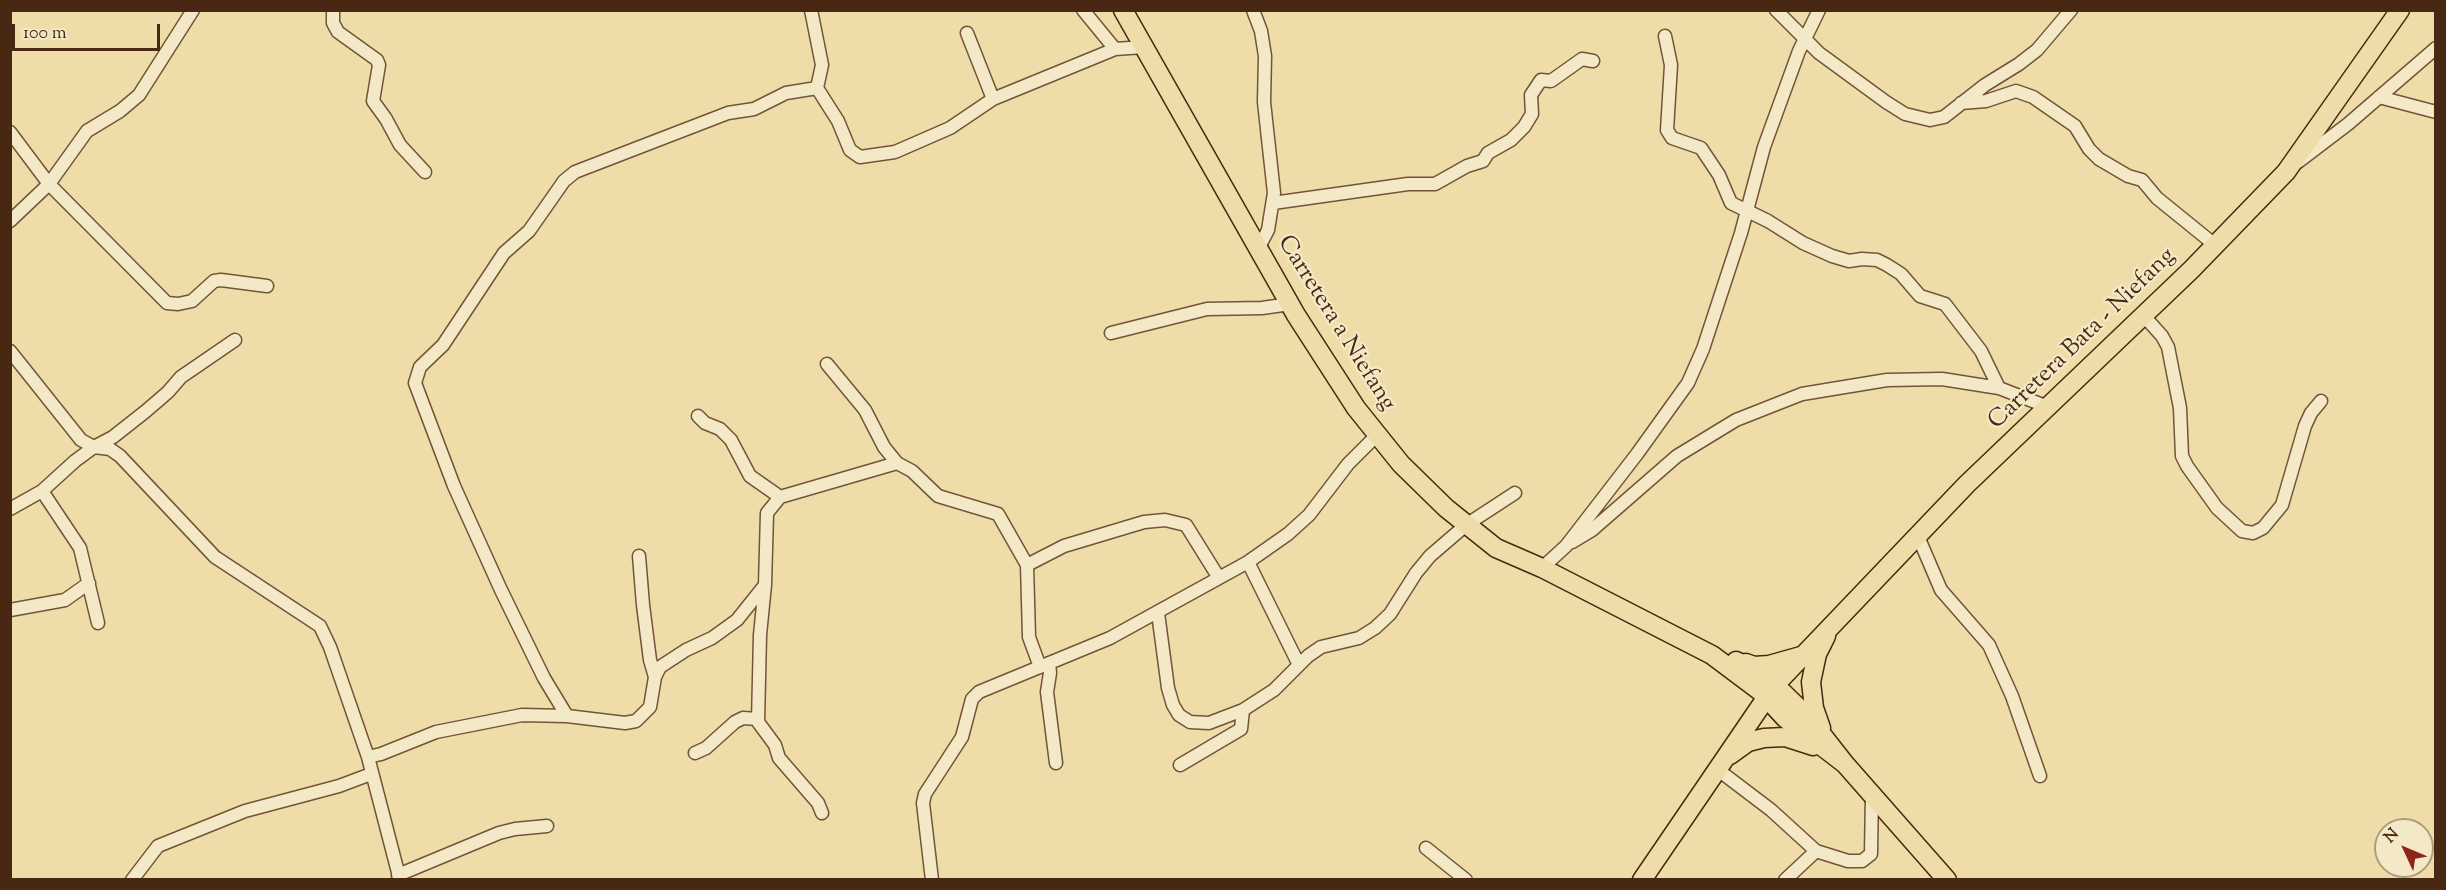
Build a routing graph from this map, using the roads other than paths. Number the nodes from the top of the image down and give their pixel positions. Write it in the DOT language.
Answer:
graph roads {
  1 [pos="333,10"];
  2 [pos="811,10"];
  3 [pos="1083,10"];
  4 [pos="1123,10"];
  5 [pos="1253,10"];
  6 [pos="1776,10"];
  7 [pos="1819,10"];
  8 [pos="2071,10"];
  9 [pos="2400,10"];
  10 [pos="190,12"];
  11 [pos="967,33"];
  12 [pos="1665,36"];
  13 [pos="1804,40"];
  14 [pos="1144,47"];
  15 [pos="2436,48"];
  16 [pos="1115,50"];
  17 [pos="1593,61"];
  18 [pos="817,88"];
  19 [pos="2379,97"];
  20 [pos="993,99"];
  21 [pos="1961,103"];
  22 [pos="2436,112"];
  23 [pos="10,132"];
  24 [pos="425,172"];
  25 [pos="2286,172"];
  26 [pos="50,184"];
  27 [pos="1273,203"];
  28 [pos="1746,211"];
  29 [pos="10,221"];
  30 [pos="2215,246"];
  31 [pos="1259,247"];
  32 [pos="267,286"];
  33 [pos="1290,304"];
  34 [pos="2144,316"];
  35 [pos="1111,333"];
  36 [pos="235,340"];
  37 [pos="10,351"];
  38 [pos="827,364"];
  39 [pos="1999,388"];
  40 [pos="2321,401"];
  41 [pos="2048,407"];
  42 [pos="698,416"];
  43 [pos="1377,435"];
  44 [pos="94,447"];
  45 [pos="897,462"];
  46 [pos="42,491"];
  47 [pos="1515,494"];
  48 [pos="780,497"];
  49 [pos="10,509"];
  50 [pos="1466,525"];
  51 [pos="1917,534"];
  52 [pos="1566,546"];
  53 [pos="639,556"];
  54 [pos="1248,562"];
  55 [pos="1027,565"];
  56 [pos="1542,568"];
  57 [pos="1220,578"];
  58 [pos="89,583"];
  59 [pos="765,585"];
  60 [pos="10,610"];
  61 [pos="1158,613"];
  62 [pos="98,623"];
  63 [pos="1832,623"];
  64 [pos="1801,656"];
  65 [pos="1721,657"];
  66 [pos="1045,665"];
  67 [pos="1299,665"];
  68 [pos="656,676"];
  69 [pos="1748,681"];
  70 [pos="1770,691"];
  71 [pos="1243,710"];
  72 [pos="567,716"];
  73 [pos="1753,716"];
  74 [pos="758,719"];
  75 [pos="1822,732"];
  76 [pos="695,753"];
  77 [pos="368,757"];
  78 [pos="1839,759"];
  79 [pos="1056,764"];
  80 [pos="1180,765"];
  81 [pos="1719,765"];
  82 [pos="371,774"];
  83 [pos="2040,776"];
  84 [pos="1872,794"];
  85 [pos="822,813"];
  86 [pos="547,826"];
  87 [pos="1426,848"];
  88 [pos="1816,850"];
  89 [pos="399,877"];
  90 [pos="132,879"];
  91 [pos="932,879"];
  92 [pos="1466,879"];
  93 [pos="1642,879"];
  94 [pos="1785,879"];
  95 [pos="1947,879"];
  1 -- 24 [label="street"];
  2 -- 18 [label="street"];
  3 -- 16 [label="street"];
  4 -- 14 [label="main road, Carretera a Niefang"];
  5 -- 27 [label="street"];
  6 -- 13 [label="street"];
  7 -- 13 [label="street"];
  8 -- 21 [label="street"];
  9 -- 25 [label="main road, Carretera Bata - Niefang"];
  10 -- 26 [label="street"];
  11 -- 20 [label="street"];
  12 -- 28 [label="street"];
  13 -- 21 [label="street"];
  13 -- 28 [label="street"];
  14 -- 16 [label="street"];
  14 -- 31 [label="main road, Carretera a Niefang"];
  15 -- 19 [label="street"];
  16 -- 20 [label="street"];
  17 -- 27 [label="street"];
  18 -- 20 [label="street"];
  18 -- 72 [label="street"];
  19 -- 22 [label="street"];
  19 -- 25 [label="street"];
  21 -- 30 [label="street"];
  23 -- 26 [label="street"];
  25 -- 30 [label="main road, Carretera Bata - Niefang"];
  26 -- 29 [label="street"];
  26 -- 32 [label="street"];
  27 -- 31 [label="street"];
  28 -- 39 [label="street"];
  28 -- 52 [label="street"];
  30 -- 34 [label="main road, Carretera Bata - Niefang"];
  31 -- 33 [label="main road, Carretera a Niefang"];
  33 -- 35 [label="street"];
  33 -- 43 [label="main road, Carretera a Niefang"];
  34 -- 40 [label="street"];
  34 -- 41 [label="main road, Carretera Bata - Niefang"];
  36 -- 44 [label="street"];
  37 -- 44 [label="street"];
  38 -- 45 [label="street"];
  39 -- 41 [label="street"];
  39 -- 52 [label="street"];
  41 -- 51 [label="main road, Carretera Bata - Niefang"];
  42 -- 48 [label="street"];
  43 -- 50 [label="main road, Carretera a Niefang"];
  43 -- 54 [label="street"];
  44 -- 46 [label="street"];
  44 -- 77 [label="street"];
  45 -- 48 [label="street"];
  45 -- 55 [label="street"];
  46 -- 49 [label="street"];
  46 -- 58 [label="street"];
  47 -- 50 [label="street"];
  48 -- 59 [label="street"];
  50 -- 56 [label="main road, Carretera a Niefang"];
  50 -- 67 [label="street"];
  51 -- 63 [label="main road, Carretera Bata - Niefang"];
  51 -- 83 [label="street"];
  52 -- 56 [label="street"];
  53 -- 68 [label="street"];
  54 -- 57 [label="street"];
  54 -- 67 [label="street"];
  55 -- 57 [label="street"];
  55 -- 66 [label="street"];
  56 -- 65 [label="main road, Carretera a Niefang"];
  57 -- 61 [label="street"];
  58 -- 60 [label="street"];
  58 -- 62 [label="street"];
  59 -- 68 [label="street"];
  59 -- 74 [label="street"];
  61 -- 66 [label="street"];
  61 -- 71 [label="street"];
  63 -- 64 [label="main road, Carretera Bata - Niefang"];
  63 -- 75 [label="main road"];
  64 -- 65 [label="main road"];
  64 -- 70 [label="main road, Carretera Bata - Niefang"];
  65 -- 69 [label="main road"];
  65 -- 70 [label="main road"];
  66 -- 79 [label="street"];
  66 -- 91 [label="street"];
  67 -- 71 [label="street"];
  68 -- 72 [label="street"];
  69 -- 70 [label="main road"];
  69 -- 73 [label="main road"];
  70 -- 73 [label="main road, Carretera Bata - Niefang"];
  70 -- 75 [label="main road"];
  70 -- 78 [label="main road"];
  71 -- 80 [label="street"];
  72 -- 77 [label="street"];
  73 -- 81 [label="main road, Carretera Bata - Niefang"];
  74 -- 76 [label="street"];
  74 -- 85 [label="street"];
  75 -- 78 [label="main road"];
  77 -- 82 [label="street"];
  78 -- 81 [label="main road"];
  78 -- 84 [label="main road"];
  81 -- 88 [label="street"];
  81 -- 93 [label="main road, Carretera Bata - Niefang"];
  82 -- 89 [label="street"];
  82 -- 90 [label="street"];
  84 -- 88 [label="street"];
  84 -- 95 [label="main road"];
  86 -- 89 [label="street"];
  87 -- 92 [label="street"];
  88 -- 94 [label="street"];
}
